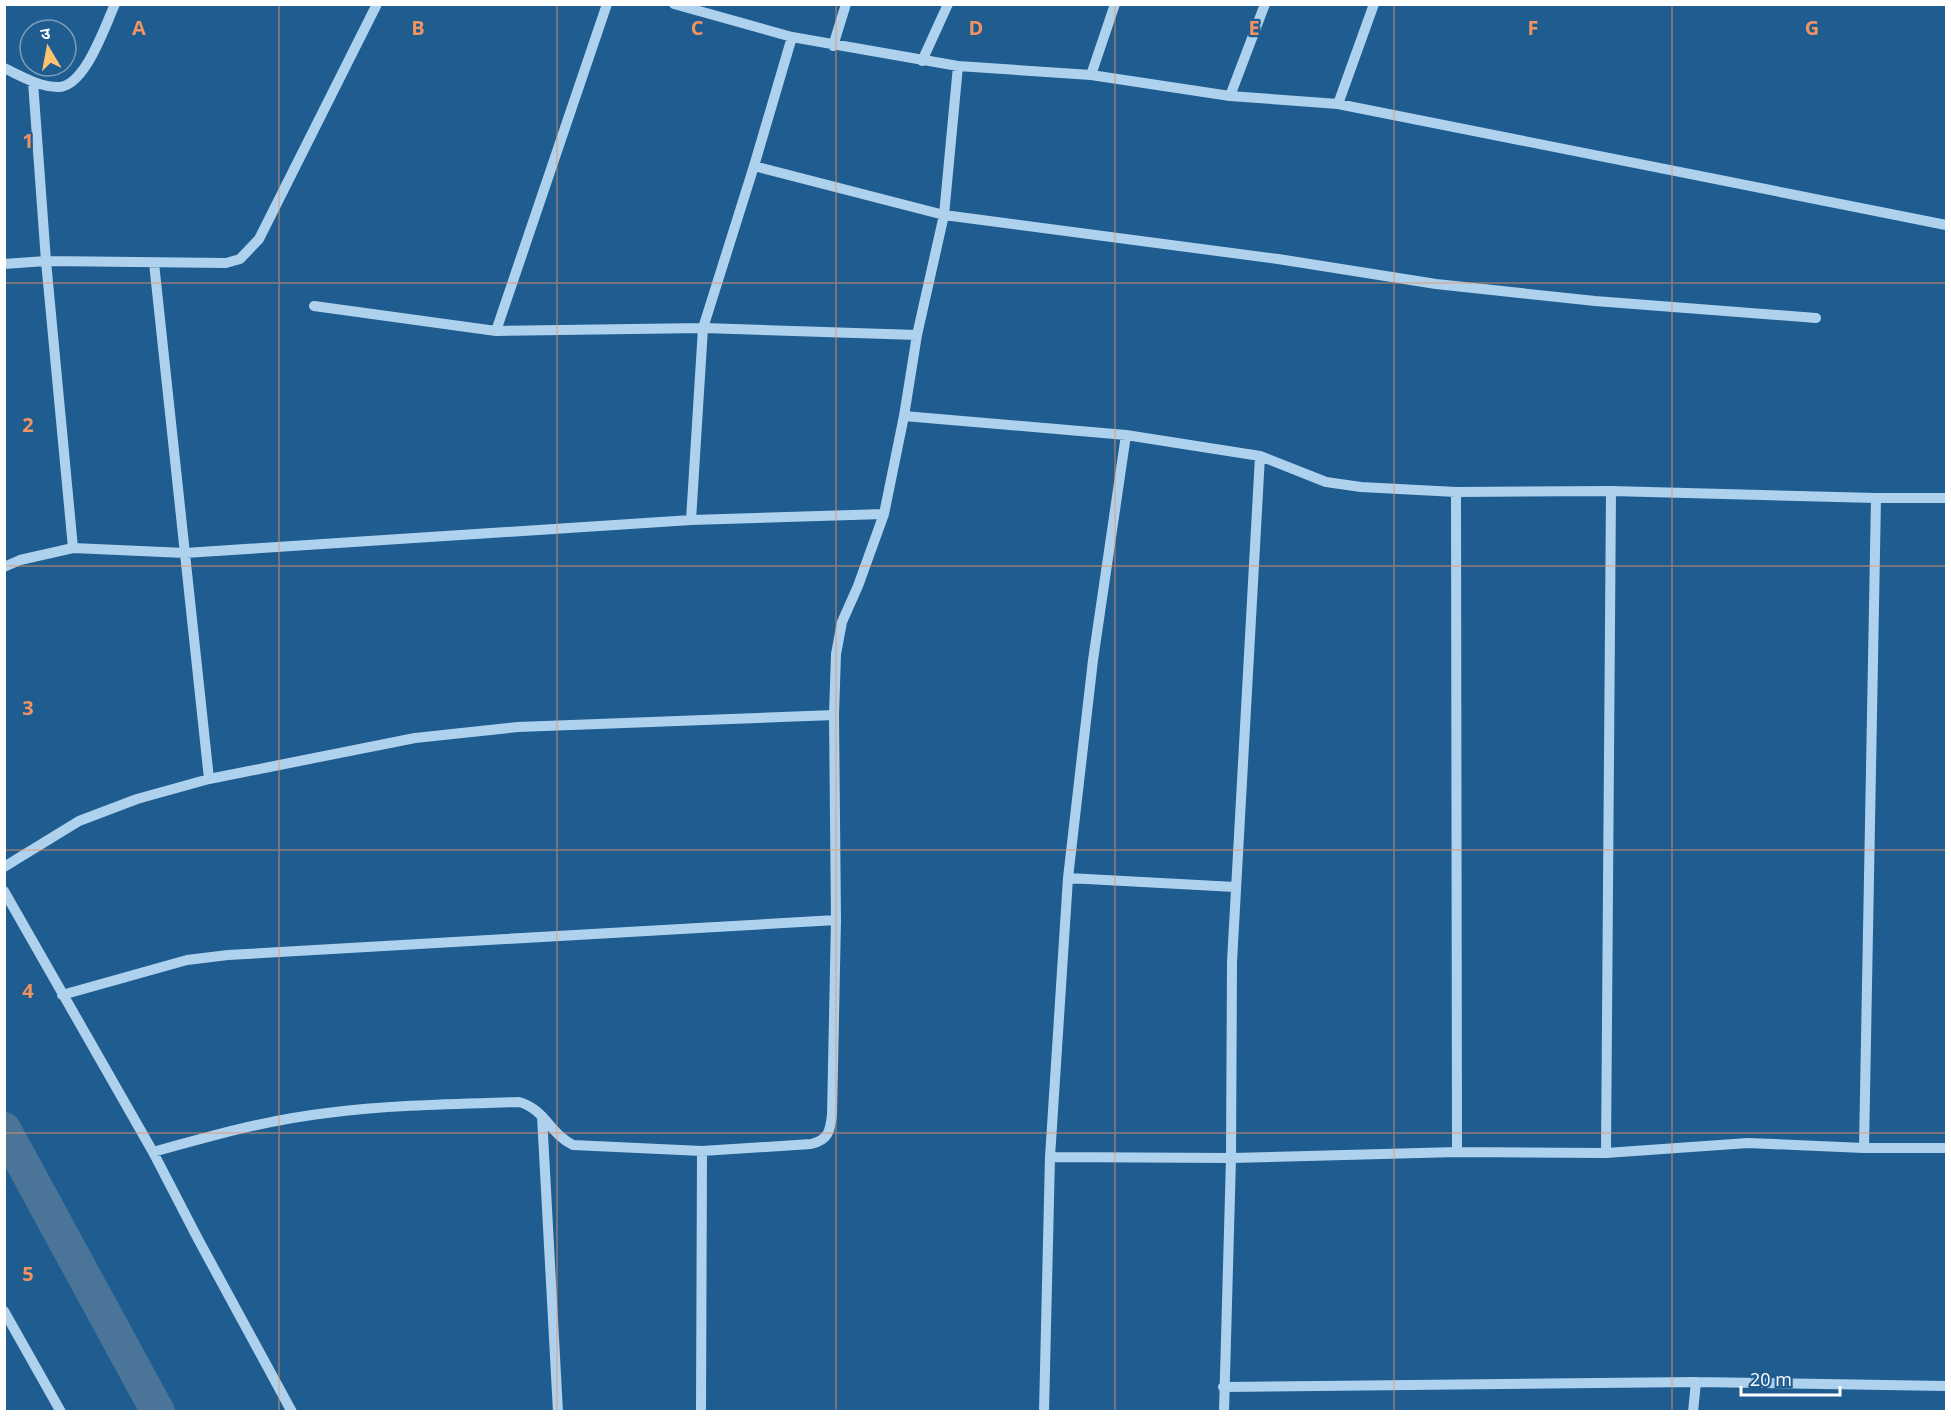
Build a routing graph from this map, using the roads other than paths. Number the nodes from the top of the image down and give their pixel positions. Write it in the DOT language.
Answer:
graph roads {
  1 [pos="114,4"];
  2 [pos="377,4"];
  3 [pos="607,4"];
  4 [pos="674,4"];
  5 [pos="846,4"];
  6 [pos="948,4"];
  7 [pos="1115,4"];
  8 [pos="1265,4"];
  9 [pos="1374,4"];
  10 [pos="792,37"];
  11 [pos="833,46"];
  12 [pos="922,61"];
  13 [pos="958,66"];
  14 [pos="4,68"];
  15 [pos="1091,75"];
  16 [pos="33,82"];
  17 [pos="1230,96"];
  18 [pos="1338,104"];
  19 [pos="754,166"];
  20 [pos="944,215"];
  21 [pos="1947,225"];
  22 [pos="46,261"];
  23 [pos="154,263"];
  24 [pos="4,264"];
  25 [pos="314,306"];
  26 [pos="1816,318"];
  27 [pos="703,328"];
  28 [pos="496,331"];
  29 [pos="917,335"];
  30 [pos="904,416"];
  31 [pos="1126,435"];
  32 [pos="1260,456"];
  33 [pos="1611,491"];
  34 [pos="1456,492"];
  35 [pos="1876,498"];
  36 [pos="1947,498"];
  37 [pos="884,514"];
  38 [pos="691,520"];
  39 [pos="73,548"];
  40 [pos="185,553"];
  41 [pos="4,567"];
  42 [pos="834,715"];
  43 [pos="209,779"];
  44 [pos="4,867"];
  45 [pos="1068,878"];
  46 [pos="1235,887"];
  47 [pos="4,891"];
  48 [pos="836,920"];
  49 [pos="62,995"];
  50 [pos="542,1116"];
  51 [pos="1864,1148"];
  52 [pos="1947,1148"];
  53 [pos="702,1151"];
  54 [pos="153,1152"];
  55 [pos="1457,1152"];
  56 [pos="1606,1153"];
  57 [pos="1050,1157"];
  58 [pos="1231,1158"];
  59 [pos="4,1311"];
  60 [pos="1696,1382"];
  61 [pos="1947,1386"];
  62 [pos="1223,1388"];
  63 [pos="61,1412"];
  64 [pos="292,1412"];
  65 [pos="558,1412"];
  66 [pos="701,1412"];
  67 [pos="1044,1412"];
  68 [pos="1224,1412"];
  69 [pos="1693,1412"];
  1 -- 16 [label="street"];
  2 -- 23 [label="street"];
  3 -- 28 [label="street"];
  4 -- 10 [label="street"];
  5 -- 11 [label="street"];
  6 -- 12 [label="street"];
  7 -- 15 [label="street"];
  8 -- 17 [label="street"];
  9 -- 18 [label="street"];
  10 -- 11 [label="street"];
  10 -- 19 [label="street"];
  11 -- 12 [label="street"];
  12 -- 13 [label="street"];
  13 -- 15 [label="street"];
  13 -- 20 [label="street"];
  14 -- 16 [label="street"];
  15 -- 17 [label="street"];
  16 -- 22 [label="street"];
  17 -- 18 [label="street"];
  18 -- 21 [label="street"];
  19 -- 20 [label="street"];
  19 -- 27 [label="street"];
  20 -- 26 [label="street"];
  20 -- 29 [label="street"];
  22 -- 23 [label="street"];
  22 -- 24 [label="street"];
  22 -- 39 [label="street"];
  23 -- 40 [label="street"];
  25 -- 28 [label="street"];
  27 -- 28 [label="street"];
  27 -- 29 [label="street"];
  27 -- 38 [label="street"];
  29 -- 30 [label="street"];
  30 -- 31 [label="street"];
  30 -- 37 [label="street"];
  31 -- 32 [label="street"];
  31 -- 45 [label="street"];
  32 -- 34 [label="street"];
  32 -- 46 [label="street"];
  33 -- 34 [label="street"];
  33 -- 35 [label="street"];
  33 -- 56 [label="street"];
  34 -- 55 [label="street"];
  35 -- 36 [label="street"];
  35 -- 51 [label="street"];
  37 -- 38 [label="street"];
  37 -- 42 [label="street"];
  38 -- 40 [label="street"];
  39 -- 40 [label="street"];
  39 -- 41 [label="street"];
  40 -- 43 [label="street"];
  42 -- 43 [label="street"];
  42 -- 48 [label="street"];
  43 -- 44 [label="street"];
  45 -- 46 [label="street"];
  45 -- 57 [label="street"];
  46 -- 58 [label="street"];
  47 -- 49 [label="street"];
  48 -- 49 [label="street"];
  48 -- 53 [label="street"];
  49 -- 54 [label="street"];
  50 -- 53 [label="street"];
  50 -- 54 [label="street"];
  50 -- 65 [label="street"];
  51 -- 52 [label="street"];
  51 -- 56 [label="street"];
  53 -- 66 [label="street"];
  54 -- 64 [label="street"];
  55 -- 56 [label="street"];
  55 -- 58 [label="street"];
  57 -- 58 [label="street"];
  57 -- 67 [label="street"];
  58 -- 62 [label="street"];
  59 -- 63 [label="street"];
  60 -- 61 [label="street"];
  60 -- 62 [label="street"];
  60 -- 69 [label="street"];
  62 -- 68 [label="street"];
}
